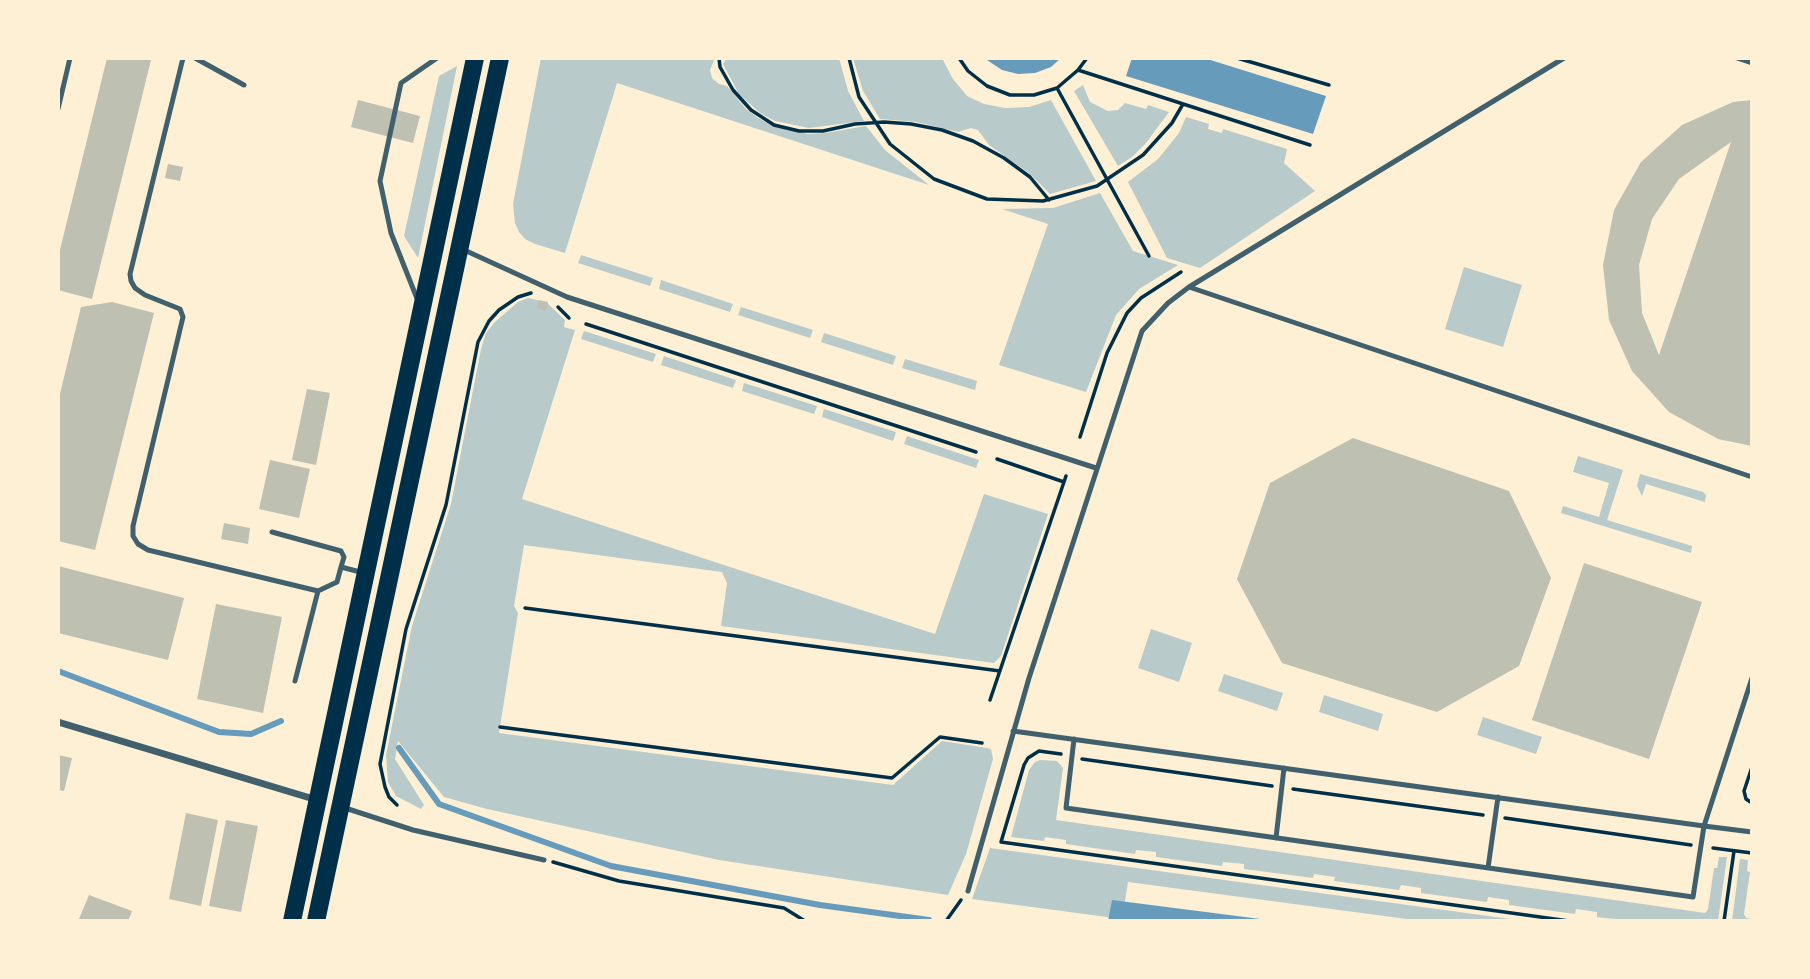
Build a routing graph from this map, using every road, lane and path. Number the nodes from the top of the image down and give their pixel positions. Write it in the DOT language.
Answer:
graph roads {
  1 [pos="70,58"];
  2 [pos="183,58"];
  3 [pos="195,58"];
  4 [pos="437,58"];
  5 [pos="475,58"];
  6 [pos="500,58"];
  7 [pos="719,58"];
  8 [pos="849,58"];
  9 [pos="960,58"];
  10 [pos="1087,58"];
  11 [pos="1237,58"];
  12 [pos="1564,58"];
  13 [pos="1737,58"];
  14 [pos="1752,62"];
  15 [pos="1078,70"];
  16 [pos="244,85"];
  17 [pos="1329,85"];
  18 [pos="1057,88"];
  19 [pos="1183,104"];
  20 [pos="58,109"];
  21 [pos="876,122"];
  22 [pos="1310,145"];
  23 [pos="1107,179"];
  24 [pos="1049,200"];
  25 [pos="437,238"];
  26 [pos="459,248"];
  27 [pos="1149,256"];
  28 [pos="1181,272"];
  29 [pos="1189,287"];
  30 [pos="536,293"];
  31 [pos="552,301"];
  32 [pos="422,310"];
  33 [pos="569,318"];
  34 [pos="586,324"];
  35 [pos="1080,437"];
  36 [pos="976,452"];
  37 [pos="997,459"];
  38 [pos="1096,468"];
  39 [pos="1066,476"];
  40 [pos="1752,477"];
  41 [pos="1064,482"];
  42 [pos="272,532"];
  43 [pos="341,567"];
  44 [pos="367,573"];
  45 [pos="318,591"];
  46 [pos="525,608"];
  47 [pos="1000,670"];
  48 [pos="1752,678"];
  49 [pos="295,681"];
  50 [pos="990,700"];
  51 [pos="58,722"];
  52 [pos="500,727"];
  53 [pos="1013,731"];
  54 [pos="1074,739"];
  55 [pos="982,743"];
  56 [pos="1072,757"];
  57 [pos="1752,767"];
  58 [pos="1284,768"];
  59 [pos="1282,787"];
  60 [pos="1498,797"];
  61 [pos="318,800"];
  62 [pos="1752,803"];
  63 [pos="397,805"];
  64 [pos="339,806"];
  65 [pos="1495,817"];
  66 [pos="1704,825"];
  67 [pos="1752,832"];
  68 [pos="1276,838"];
  69 [pos="1701,846"];
  70 [pos="1734,851"];
  71 [pos="1752,853"];
  72 [pos="544,860"];
  73 [pos="1488,868"];
  74 [pos="968,891"];
  75 [pos="292,921"];
  76 [pos="316,921"];
  77 [pos="805,921"];
  78 [pos="946,921"];
  79 [pos="1569,921"];
  80 [pos="1724,921"];
  1 -- 20 [label="lane"];
  2 -- 45 [label="lane"];
  3 -- 16 [label="lane"];
  4 -- 32 [label="lane"];
  5 -- 25 [label="main road"];
  6 -- 26 [label="main road"];
  7 -- 21 [label="path"];
  8 -- 21 [label="path"];
  9 -- 18 [label="path"];
  10 -- 15 [label="path"];
  11 -- 17 [label="path"];
  12 -- 29 [label="lane"];
  13 -- 14 [label="lane"];
  15 -- 18 [label="path"];
  15 -- 19 [label="path"];
  18 -- 23 [label="path"];
  19 -- 22 [label="path"];
  19 -- 23 [label="path"];
  21 -- 24 [label="path"];
  21 -- 24 [label="path"];
  23 -- 24 [label="path"];
  23 -- 27 [label="path"];
  25 -- 26 [label="main road"];
  25 -- 32 [label="main road"];
  26 -- 38 [label="lane"];
  26 -- 64 [label="main road"];
  28 -- 35 [label="path"];
  29 -- 38 [label="lane"];
  29 -- 40 [label="lane"];
  30 -- 63 [label="path"];
  31 -- 33 [label="path"];
  32 -- 44 [label="main road"];
  34 -- 36 [label="path"];
  37 -- 41 [label="path"];
  38 -- 53 [label="lane"];
  39 -- 41 [label="path"];
  41 -- 47 [label="path"];
  42 -- 43 [label="lane"];
  43 -- 44 [label="lane"];
  43 -- 45 [label="lane"];
  44 -- 61 [label="main road"];
  45 -- 49 [label="lane"];
  46 -- 47 [label="path"];
  47 -- 50 [label="path"];
  48 -- 66 [label="lane"];
  51 -- 61 [label="street"];
  52 -- 55 [label="path"];
  53 -- 54 [label="lane"];
  53 -- 74 [label="lane"];
  54 -- 56 [label="lane"];
  54 -- 58 [label="lane"];
  56 -- 59 [label="path"];
  56 -- 68 [label="lane"];
  56 -- 79 [label="path"];
  57 -- 62 [label="path"];
  58 -- 59 [label="lane"];
  58 -- 60 [label="lane"];
  59 -- 65 [label="path"];
  59 -- 68 [label="lane"];
  60 -- 65 [label="lane"];
  60 -- 66 [label="lane"];
  61 -- 64 [label="main road"];
  61 -- 75 [label="main road"];
  64 -- 72 [label="lane"];
  64 -- 76 [label="main road"];
  65 -- 69 [label="path"];
  65 -- 73 [label="lane"];
  66 -- 67 [label="lane"];
  66 -- 69 [label="lane"];
  68 -- 73 [label="lane"];
  69 -- 70 [label="path"];
  69 -- 73 [label="lane"];
  70 -- 71 [label="path"];
  70 -- 80 [label="path"];
  72 -- 77 [label="path"];
  74 -- 78 [label="path"];
}
